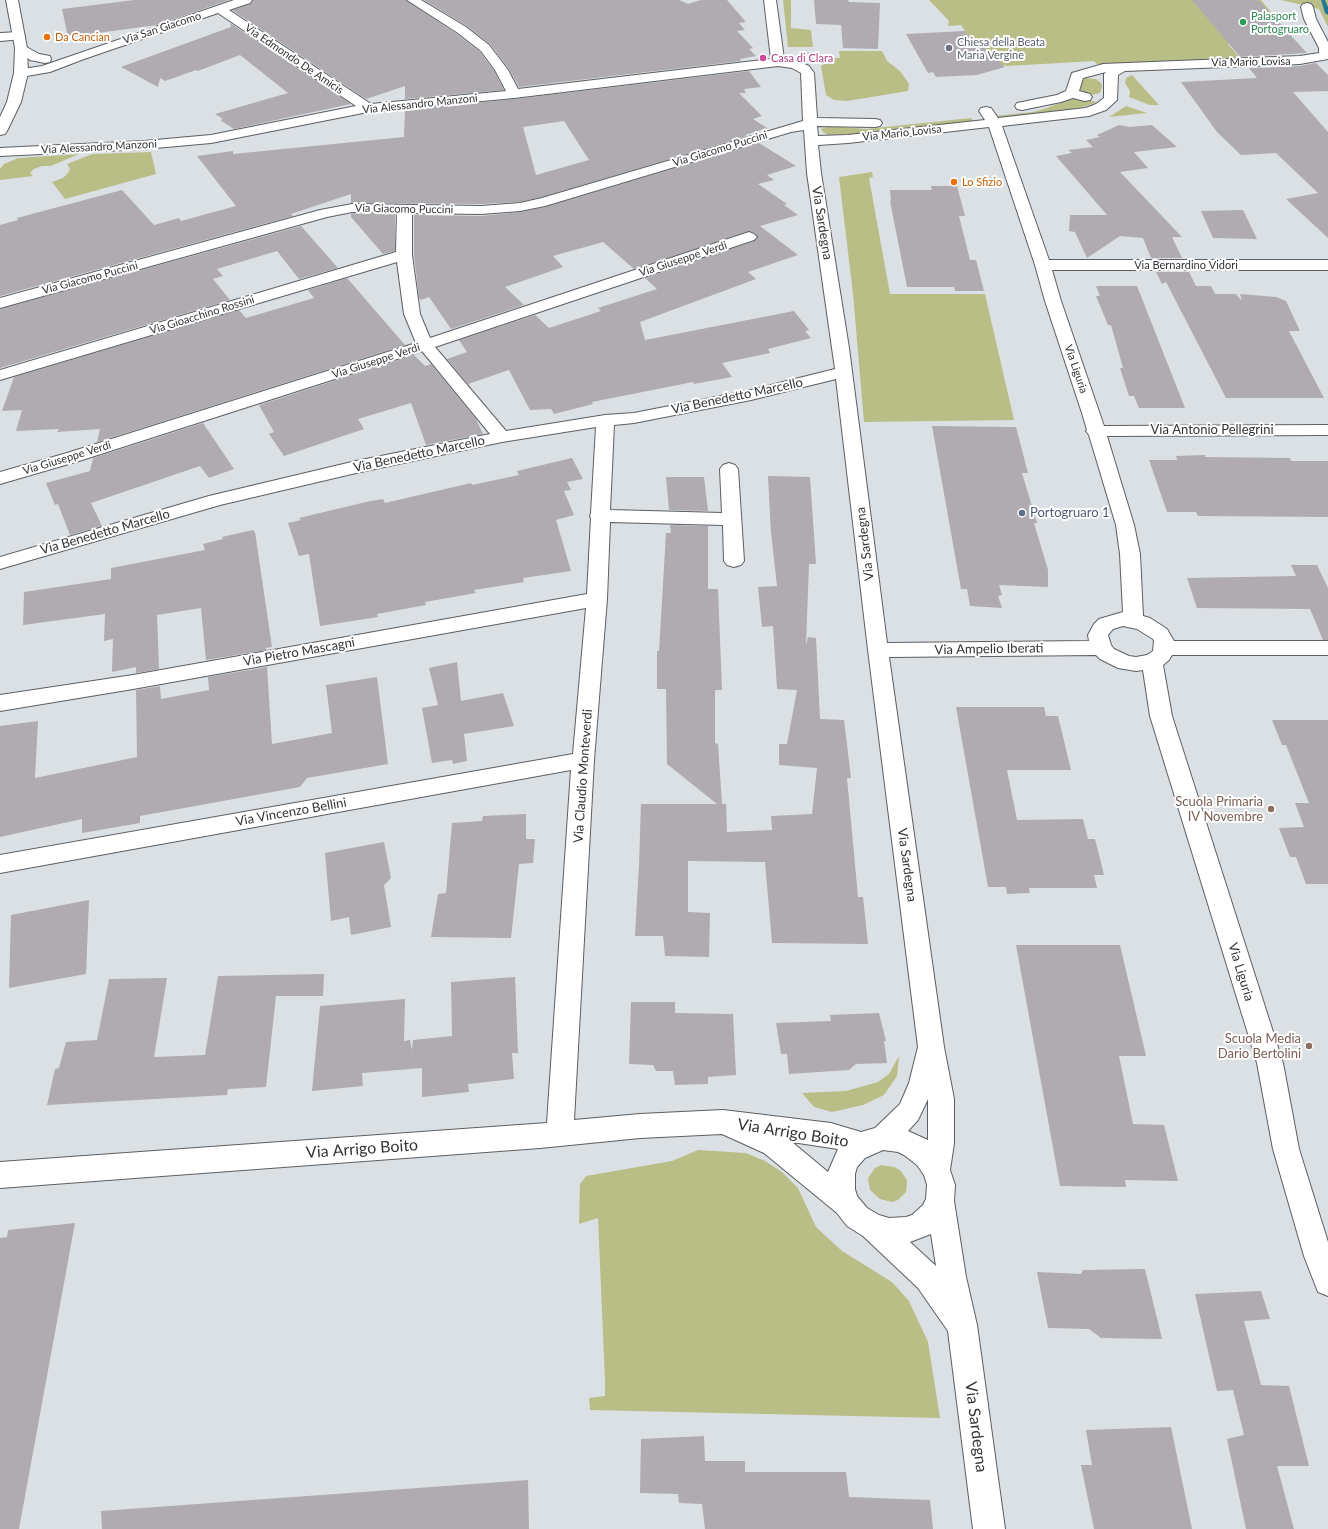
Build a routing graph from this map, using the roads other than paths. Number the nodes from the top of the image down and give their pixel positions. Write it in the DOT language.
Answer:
graph roads {
  1 [pos="12,0"];
  2 [pos="246,0"];
  3 [pos="412,0"];
  4 [pos="770,0"];
  5 [pos="1307,7"];
  6 [pos="220,9"];
  7 [pos="0,37"];
  8 [pos="20,42"];
  9 [pos="778,62"];
  10 [pos="45,64"];
  11 [pos="1125,66"];
  12 [pos="21,73"];
  13 [pos="18,87"];
  14 [pos="1072,93"];
  15 [pos="514,94"];
  16 [pos="1110,100"];
  17 [pos="368,108"];
  18 [pos="5,111"];
  19 [pos="990,117"];
  20 [pos="810,129"];
  21 [pos="0,131"];
  22 [pos="0,152"];
  23 [pos="405,208"];
  24 [pos="749,237"];
  25 [pos="404,255"];
  26 [pos="1044,265"];
  27 [pos="1328,265"];
  28 [pos="0,303"];
  29 [pos="424,345"];
  30 [pos="844,372"];
  31 [pos="0,376"];
  32 [pos="605,420"];
  33 [pos="1328,430"];
  34 [pos="1095,431"];
  35 [pos="502,437"];
  36 [pos="729,469"];
  37 [pos="0,478"];
  38 [pos="600,516"];
  39 [pos="732,519"];
  40 [pos="734,560"];
  41 [pos="0,563"];
  42 [pos="597,599"];
  43 [pos="1133,620"];
  44 [pos="1101,648"];
  45 [pos="1328,648"];
  46 [pos="878,650"];
  47 [pos="1158,655"];
  48 [pos="0,703"];
  49 [pos="583,760"];
  50 [pos="0,864"];
  51 [pos="931,1047"];
  52 [pos="723,1122"];
  53 [pos="560,1132"];
  54 [pos="872,1142"];
  55 [pos="936,1170"];
  56 [pos="0,1175"];
  57 [pos="940,1201"];
  58 [pos="847,1204"];
  59 [pos="872,1226"];
  60 [pos="1328,1282"];
  61 [pos="962,1325"];
  62 [pos="989,1529"];
  1 -- 8 [label="street"];
  2 -- 6 [label="street, Via San Giacomo"];
  3 -- 15 [label="street"];
  4 -- 9 [label="street"];
  5 -- 11 [label="street, Via Mario Lovisa"];
  6 -- 10 [label="street, Via San Giacomo"];
  6 -- 17 [label="street, Via Edmondo De Amicis"];
  7 -- 8 [label="street"];
  8 -- 10 [label="street"];
  8 -- 12 [label="street"];
  9 -- 15 [label="street, Via Alessandro Manzoni"];
  9 -- 20 [label="street, Via Sardegna"];
  10 -- 12 [label="street, Via San Giacomo"];
  10 -- 13 [label="street, Via San Giacomo"];
  11 -- 14 [label="street, Via Mario Lovisa"];
  11 -- 16 [label="street"];
  12 -- 13 [label="street"];
  13 -- 18 [label="street"];
  14 -- 16 [label="street"];
  14 -- 19 [label="street, Via Mario Lovisa"];
  15 -- 17 [label="street, Via Alessandro Manzoni"];
  16 -- 19 [label="street, Via Mario Lovisa"];
  17 -- 22 [label="street, Via Alessandro Manzoni"];
  18 -- 21 [label="street"];
  19 -- 20 [label="street, Via Mario Lovisa"];
  19 -- 20 [label="street, Via Mario Lovisa"];
  19 -- 26 [label="street, Via Liguria"];
  20 -- 23 [label="street, Via Giacomo Puccini"];
  20 -- 30 [label="street, Via Sardegna"];
  23 -- 25 [label="street"];
  23 -- 28 [label="street, Via Giacomo Puccini"];
  24 -- 29 [label="street, Via Giuseppe Verdi"];
  25 -- 29 [label="street"];
  25 -- 31 [label="street, Via Gioacchino Rossini"];
  26 -- 27 [label="street, Via Bernardino Vidori"];
  26 -- 34 [label="street, Via Liguria"];
  29 -- 35 [label="street"];
  29 -- 37 [label="street, Via Giuseppe Verdi"];
  30 -- 32 [label="street, Via Benedetto Marcello"];
  30 -- 46 [label="street, Via Sardegna"];
  32 -- 35 [label="street, Via Benedetto Marcello"];
  32 -- 38 [label="street, Via Claudio Monteverdi"];
  33 -- 34 [label="street, Via Antonio Pellegrini"];
  34 -- 43 [label="street, Via Liguria"];
  35 -- 41 [label="street, Via Benedetto Marcello"];
  36 -- 39 [label="street"];
  38 -- 39 [label="street"];
  38 -- 42 [label="street, Via Claudio Monteverdi"];
  39 -- 40 [label="street"];
  42 -- 48 [label="street, Via Pietro Mascagni"];
  42 -- 49 [label="street, Via Claudio Monteverdi"];
  43 -- 44 [label="street"];
  43 -- 47 [label="street"];
  44 -- 46 [label="street, Via Ampelio Iberati"];
  44 -- 47 [label="street"];
  45 -- 47 [label="street"];
  46 -- 51 [label="street, Via Sardegna"];
  47 -- 60 [label="street, Via Liguria"];
  49 -- 50 [label="street, Via Vincenzo Bellini"];
  49 -- 53 [label="street, Via Claudio Monteverdi"];
  51 -- 54 [label="street, Via Sardegna"];
  51 -- 55 [label="street, Via Sardegna"];
  52 -- 53 [label="street, Via Arrigo Boito"];
  52 -- 54 [label="street, Via Arrigo Boito"];
  52 -- 58 [label="street, Via Arrigo Boito"];
  53 -- 56 [label="street, Via Arrigo Boito"];
  54 -- 55 [label="street, Via Sardegna"];
  54 -- 58 [label="street, Via Sardegna"];
  55 -- 57 [label="street, Via Sardegna"];
  57 -- 59 [label="street, Via Sardegna"];
  57 -- 61 [label="street, Via Sardegna"];
  58 -- 59 [label="street, Via Sardegna"];
  59 -- 61 [label="street, Via Sardegna"];
  61 -- 62 [label="street, Via Sardegna"];
}
